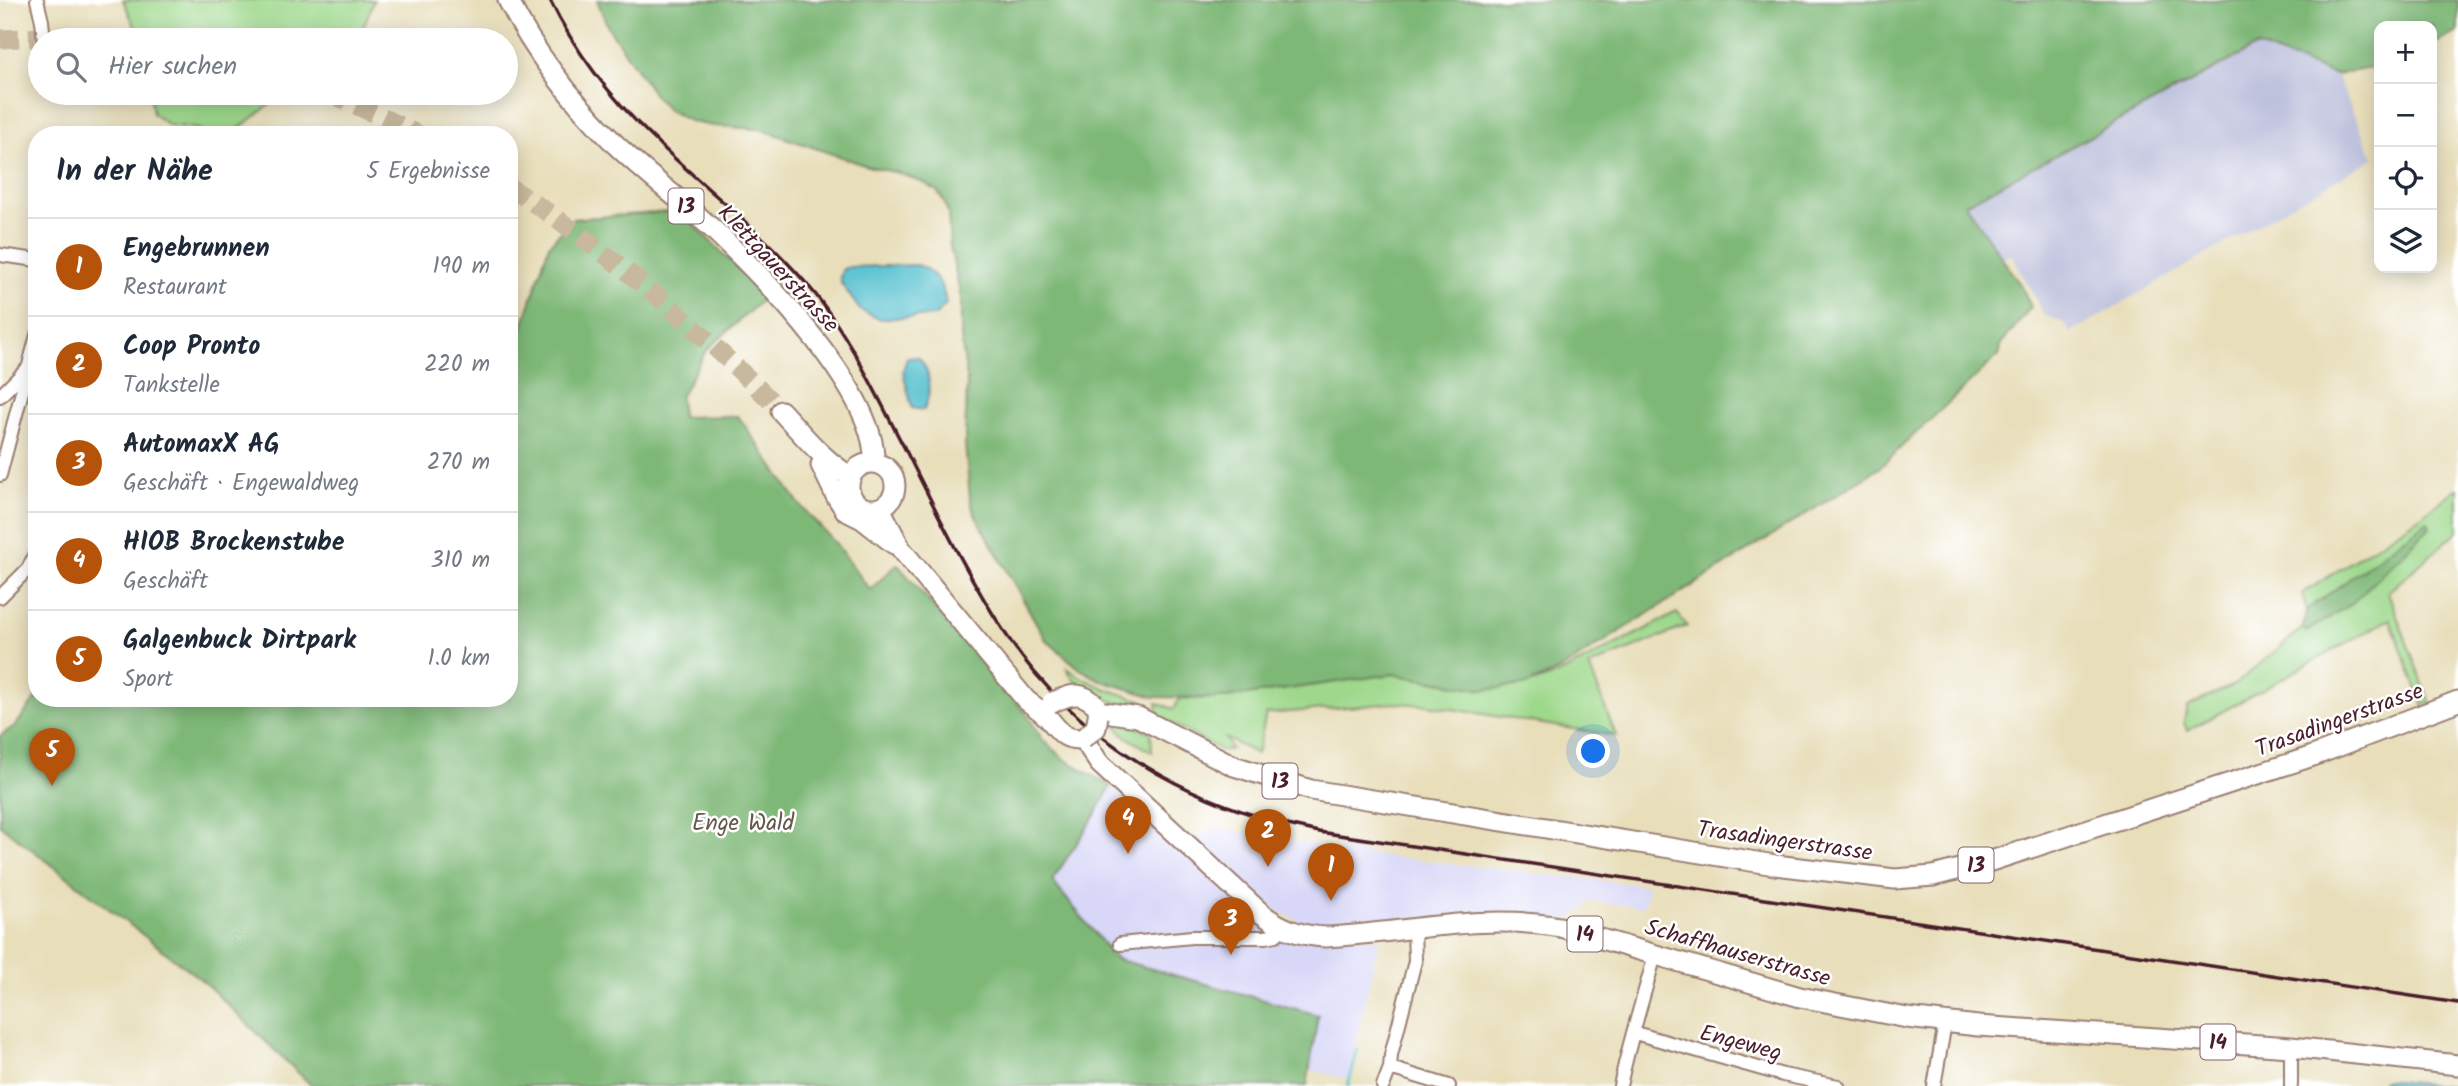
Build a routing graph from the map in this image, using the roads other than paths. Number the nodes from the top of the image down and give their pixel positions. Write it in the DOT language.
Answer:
graph roads {
  1 [pos="37,0"];
  2 [pos="508,0"];
  3 [pos="43,28"];
  4 [pos="0,255"];
  5 [pos="28,259"];
  6 [pos="28,371"];
  7 [pos="28,383"];
  8 [pos="0,396"];
  9 [pos="781,411"];
  10 [pos="813,445"];
  11 [pos="874,462"];
  12 [pos="0,475"];
  13 [pos="850,476"];
  14 [pos="880,508"];
  15 [pos="901,549"];
  16 [pos="28,569"];
  17 [pos="0,597"];
  18 [pos="1003,672"];
  19 [pos="2458,701"];
  20 [pos="1097,710"];
  21 [pos="1051,711"];
  22 [pos="1079,739"];
  23 [pos="1283,928"];
  24 [pos="1414,929"];
  25 [pos="1120,944"];
  26 [pos="1655,955"];
  27 [pos="1945,1023"];
  28 [pos="1634,1033"];
  29 [pos="2291,1047"];
  30 [pos="2458,1065"];
  31 [pos="1390,1068"];
  32 [pos="1383,1086"];
  33 [pos="1448,1086"];
  34 [pos="1619,1086"];
  35 [pos="1838,1086"];
  36 [pos="1934,1086"];
  37 [pos="2291,1086"];
  1 -- 3 [label="street"];
  2 -- 11 [label="main road, Klettgauerstrasse / 13"];
  4 -- 5 [label="street"];
  6 -- 8 [label="street"];
  7 -- 12 [label="street"];
  9 -- 10 [label="main road"];
  10 -- 13 [label="main road"];
  10 -- 15 [label="main road"];
  11 -- 13 [label="main road"];
  11 -- 14 [label="main road"];
  13 -- 14 [label="main road"];
  14 -- 15 [label="main road, 13"];
  15 -- 18 [label="main road, 13"];
  16 -- 17 [label="street"];
  18 -- 21 [label="main road, 13"];
  18 -- 21 [label="main road, 13"];
  19 -- 20 [label="main road, Trasadingerstrasse / 13"];
  20 -- 21 [label="main road, 13, bridge"];
  20 -- 22 [label="main road, bridge"];
  21 -- 22 [label="main road, 13"];
  22 -- 23 [label="main road, Schaffhauserstrasse / 14"];
  23 -- 24 [label="main road, Schaffhauserstrasse / 14"];
  23 -- 25 [label="street"];
  24 -- 26 [label="main road, Schaffhauserstrasse / 14"];
  24 -- 31 [label="street"];
  26 -- 27 [label="main road, Schaffhauserstrasse / 14"];
  26 -- 28 [label="street"];
  27 -- 29 [label="main road, Schaffhauserstrasse / 14"];
  27 -- 36 [label="street"];
  28 -- 34 [label="street"];
  28 -- 35 [label="street, Engeweg"];
  29 -- 30 [label="main road, Schaffhauserstrasse / 14"];
  29 -- 37 [label="street"];
  31 -- 32 [label="street"];
  31 -- 33 [label="street"];
}
